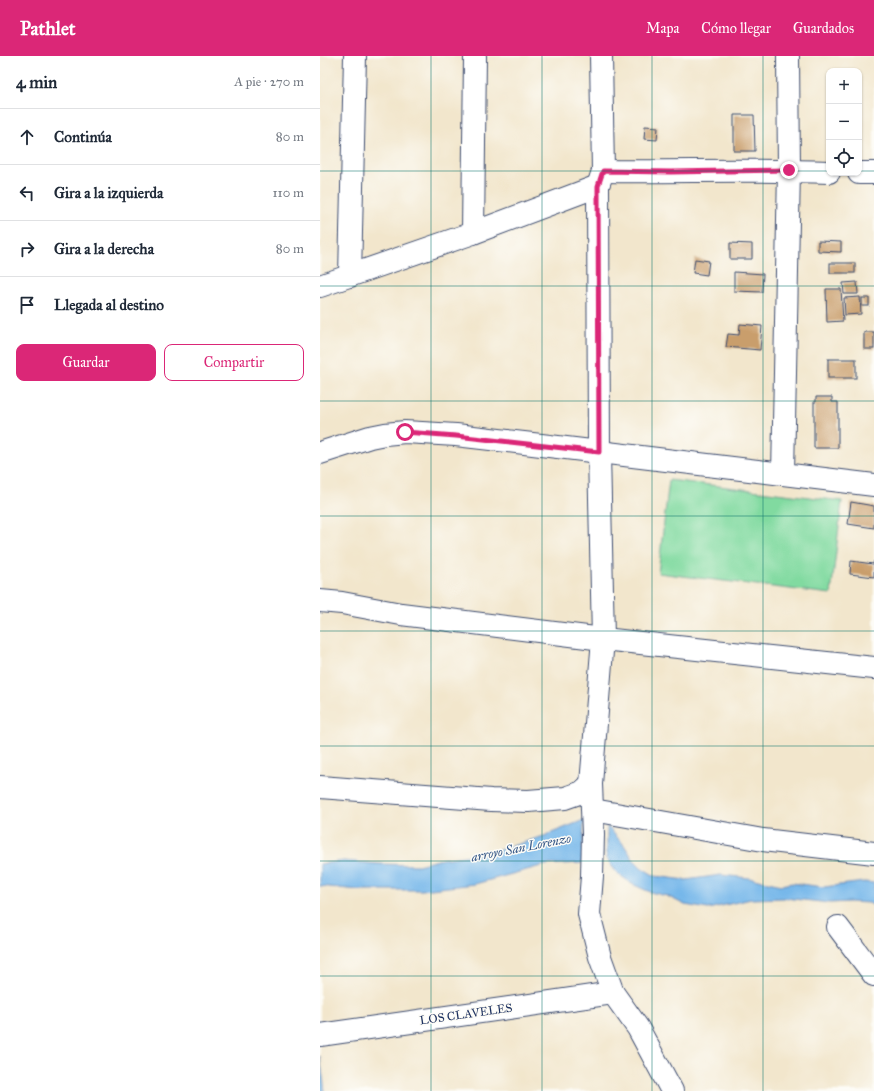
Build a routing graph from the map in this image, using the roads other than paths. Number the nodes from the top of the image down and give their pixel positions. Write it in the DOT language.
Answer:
graph roads {
  1 [pos="355,56"];
  2 [pos="475,56"];
  3 [pos="601,56"];
  4 [pos="788,56"];
  5 [pos="789,170"];
  6 [pos="826,172"];
  7 [pos="862,173"];
  8 [pos="874,173"];
  9 [pos="600,179"];
  10 [pos="473,232"];
  11 [pos="350,276"];
  12 [pos="320,286"];
  13 [pos="599,452"];
  14 [pos="320,454"];
  15 [pos="783,474"];
  16 [pos="874,485"];
  17 [pos="320,601"];
  18 [pos="603,639"];
  19 [pos="874,668"];
  20 [pos="591,784"];
  21 [pos="320,787"];
  22 [pos="593,810"];
  23 [pos="874,853"];
  24 [pos="838,928"];
  25 [pos="874,975"];
  26 [pos="613,993"];
  27 [pos="320,1035"];
  28 [pos="672,1091"];
  1 -- 11 [label="street"];
  2 -- 10 [label="street"];
  3 -- 9 [label="street"];
  4 -- 5 [label="street"];
  5 -- 6 [label="street"];
  5 -- 9 [label="street"];
  5 -- 15 [label="street"];
  7 -- 8 [label="street"];
  9 -- 10 [label="street"];
  9 -- 13 [label="street"];
  10 -- 11 [label="street"];
  11 -- 12 [label="street"];
  13 -- 14 [label="street"];
  13 -- 15 [label="street"];
  13 -- 18 [label="street"];
  15 -- 16 [label="street"];
  17 -- 18 [label="street"];
  18 -- 19 [label="street"];
  18 -- 20 [label="street"];
  20 -- 21 [label="street"];
  20 -- 22 [label="street"];
  22 -- 23 [label="street"];
  22 -- 26 [label="street"];
  24 -- 25 [label="street"];
  26 -- 27 [label="street, LOS CLAVELES"];
  26 -- 28 [label="street"];
}
